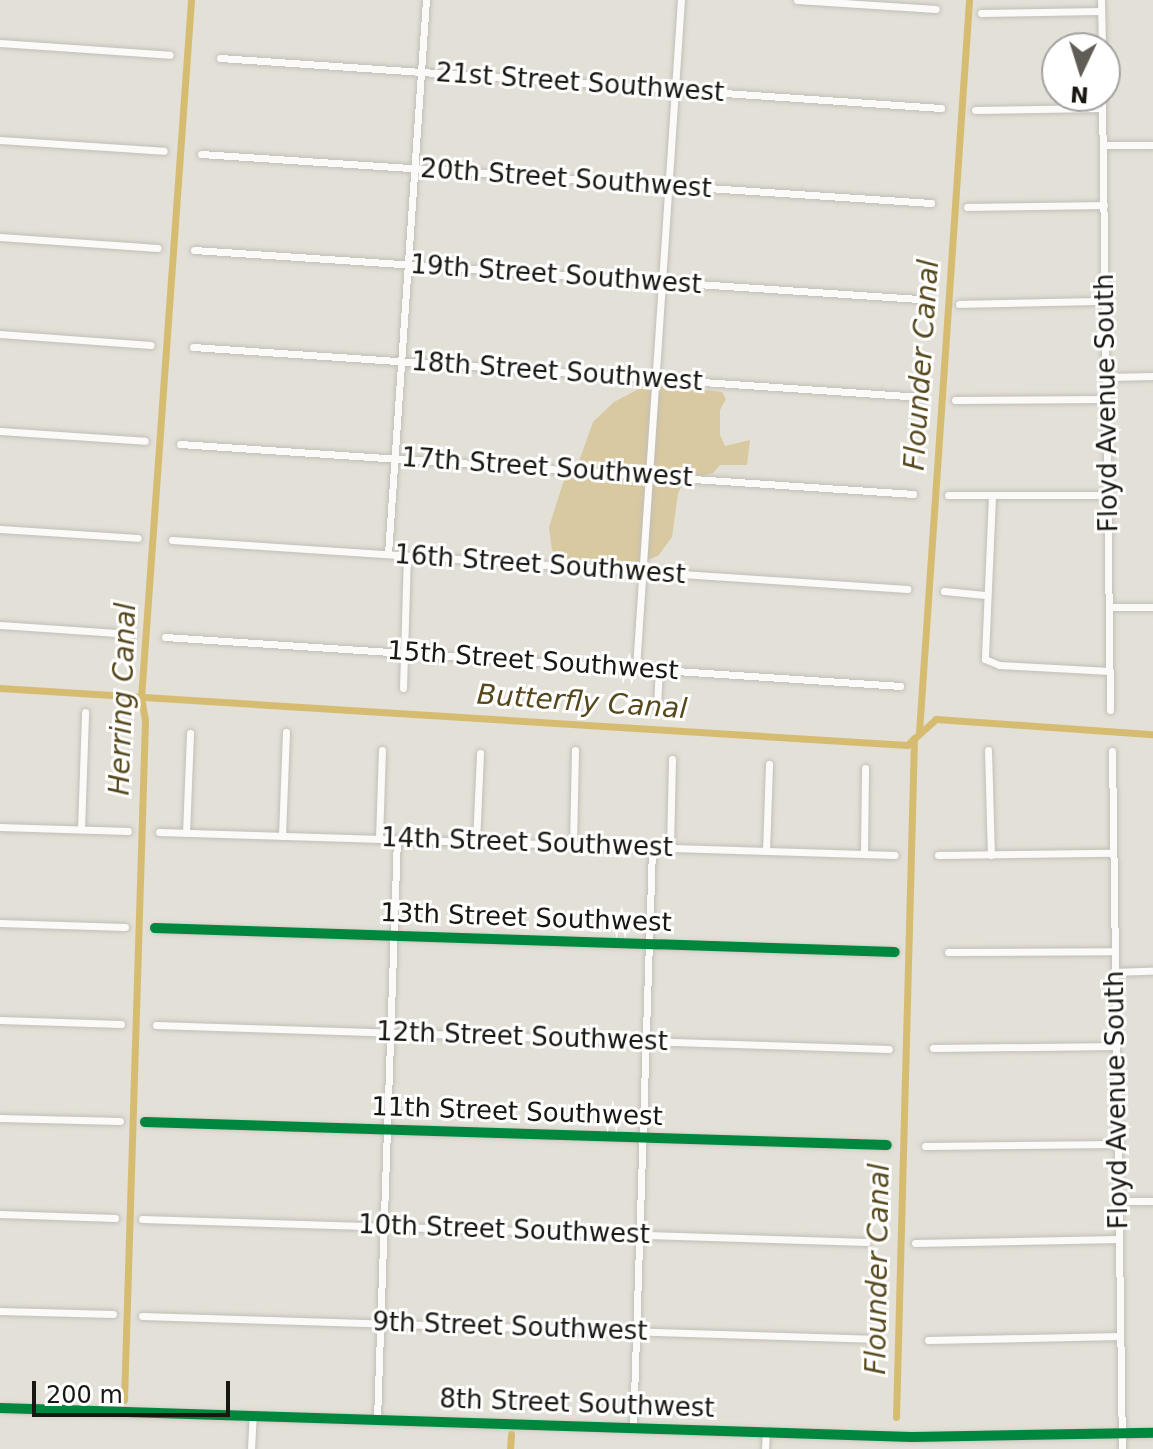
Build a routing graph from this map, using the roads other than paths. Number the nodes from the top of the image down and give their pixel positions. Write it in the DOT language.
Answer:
graph roads {
  1 [pos="426,0"];
  2 [pos="681,0"];
  3 [pos="797,0"];
  4 [pos="1101,0"];
  5 [pos="936,9"];
  6 [pos="1101,11"];
  7 [pos="981,13"];
  8 [pos="1102,32"];
  9 [pos="0,43"];
  10 [pos="170,55"];
  11 [pos="220,58"];
  12 [pos="421,72"];
  13 [pos="675,89"];
  14 [pos="941,108"];
  15 [pos="1041,109"];
  16 [pos="975,110"];
  17 [pos="1102,112"];
  18 [pos="0,140"];
  19 [pos="1103,145"];
  20 [pos="1153,145"];
  21 [pos="164,151"];
  22 [pos="201,154"];
  23 [pos="414,169"];
  24 [pos="668,186"];
  25 [pos="931,203"];
  26 [pos="1104,205"];
  27 [pos="967,207"];
  28 [pos="0,237"];
  29 [pos="158,248"];
  30 [pos="194,250"];
  31 [pos="407,265"];
  32 [pos="662,282"];
  33 [pos="919,299"];
  34 [pos="1105,301"];
  35 [pos="959,304"];
  36 [pos="0,334"];
  37 [pos="151,345"];
  38 [pos="193,347"];
  39 [pos="401,361"];
  40 [pos="1153,376"];
  41 [pos="1107,377"];
  42 [pos="655,379"];
  43 [pos="921,397"];
  44 [pos="1107,399"];
  45 [pos="955,400"];
  46 [pos="0,431"];
  47 [pos="145,441"];
  48 [pos="180,444"];
  49 [pos="394,458"];
  50 [pos="648,475"];
  51 [pos="913,494"];
  52 [pos="948,495"];
  53 [pos="1108,495"];
  54 [pos="992,496"];
  55 [pos="0,529"];
  56 [pos="138,538"];
  57 [pos="172,540"];
  58 [pos="388,554"];
  59 [pos="407,556"];
  60 [pos="642,572"];
  61 [pos="907,589"];
  62 [pos="944,591"];
  63 [pos="985,595"];
  64 [pos="1110,607"];
  65 [pos="1153,607"];
  66 [pos="0,625"];
  67 [pos="132,634"];
  68 [pos="165,637"];
  69 [pos="405,653"];
  70 [pos="636,668"];
  71 [pos="659,670"];
  72 [pos="1110,671"];
  73 [pos="900,686"];
  74 [pos="403,688"];
  75 [pos="657,706"];
  76 [pos="1110,710"];
  77 [pos="85,712"];
  78 [pos="286,732"];
  79 [pos="190,733"];
  80 [pos="382,750"];
  81 [pos="575,750"];
  82 [pos="988,750"];
  83 [pos="1112,751"];
  84 [pos="480,753"];
  85 [pos="672,759"];
  86 [pos="769,764"];
  87 [pos="865,768"];
  88 [pos="0,827"];
  89 [pos="81,829"];
  90 [pos="128,831"];
  91 [pos="159,832"];
  92 [pos="186,833"];
  93 [pos="282,836"];
  94 [pos="379,839"];
  95 [pos="397,839"];
  96 [pos="476,842"];
  97 [pos="573,845"];
  98 [pos="652,848"];
  99 [pos="670,848"];
  100 [pos="766,851"];
  101 [pos="1113,853"];
  102 [pos="864,854"];
  103 [pos="895,855"];
  104 [pos="938,855"];
  105 [pos="991,855"];
  106 [pos="0,923"];
  107 [pos="125,927"];
  108 [pos="155,928"];
  109 [pos="393,936"];
  110 [pos="649,945"];
  111 [pos="1114,951"];
  112 [pos="895,952"];
  113 [pos="948,952"];
  114 [pos="1153,971"];
  115 [pos="1115,972"];
  116 [pos="0,1020"];
  117 [pos="121,1024"];
  118 [pos="156,1025"];
  119 [pos="390,1033"];
  120 [pos="645,1041"];
  121 [pos="1115,1046"];
  122 [pos="933,1048"];
  123 [pos="889,1049"];
  124 [pos="0,1118"];
  125 [pos="120,1121"];
  126 [pos="145,1122"];
  127 [pos="387,1130"];
  128 [pos="643,1138"];
  129 [pos="1117,1144"];
  130 [pos="887,1145"];
  131 [pos="925,1146"];
  132 [pos="1118,1201"];
  133 [pos="1153,1201"];
  134 [pos="0,1214"];
  135 [pos="115,1218"];
  136 [pos="142,1219"];
  137 [pos="384,1226"];
  138 [pos="639,1234"];
  139 [pos="1119,1239"];
  140 [pos="867,1242"];
  141 [pos="915,1243"];
  142 [pos="0,1311"];
  143 [pos="113,1314"];
  144 [pos="142,1316"];
  145 [pos="381,1323"];
  146 [pos="636,1331"];
  147 [pos="1120,1336"];
  148 [pos="879,1339"];
  149 [pos="928,1340"];
  150 [pos="0,1408"];
  151 [pos="253,1416"];
  152 [pos="377,1419"];
  153 [pos="633,1428"];
  154 [pos="766,1432"];
  155 [pos="1153,1433"];
  156 [pos="1122,1434"];
  157 [pos="251,1449"];
  158 [pos="765,1449"];
  159 [pos="1122,1449"];
  1 -- 12 [label="street"];
  2 -- 13 [label="street"];
  3 -- 5 [label="street"];
  4 -- 6 [label="street"];
  6 -- 7 [label="street"];
  6 -- 8 [label="street"];
  9 -- 10 [label="street"];
  11 -- 12 [label="street, 21st Street Southwest"];
  12 -- 13 [label="street, 21st Street Southwest"];
  12 -- 23 [label="street"];
  13 -- 14 [label="street, 21st Street Southwest"];
  13 -- 24 [label="street"];
  15 -- 16 [label="street"];
  17 -- 19 [label="street, Floyd Avenue South"];
  18 -- 21 [label="street"];
  19 -- 20 [label="street"];
  19 -- 26 [label="street, Floyd Avenue South"];
  22 -- 23 [label="street, 20th Street Southwest"];
  23 -- 24 [label="street, 20th Street Southwest"];
  23 -- 31 [label="street"];
  24 -- 25 [label="street, 20th Street Southwest"];
  24 -- 32 [label="street"];
  26 -- 27 [label="street"];
  26 -- 34 [label="street, Floyd Avenue South"];
  28 -- 29 [label="street"];
  30 -- 31 [label="street, 19th Street Southwest"];
  31 -- 32 [label="street, 19th Street Southwest"];
  31 -- 39 [label="street"];
  32 -- 33 [label="street, 19th Street Southwest"];
  32 -- 42 [label="street"];
  34 -- 35 [label="street"];
  34 -- 41 [label="street, Floyd Avenue South"];
  36 -- 37 [label="street"];
  38 -- 39 [label="street, 18th Street Southwest"];
  39 -- 42 [label="street, 18th Street Southwest"];
  39 -- 49 [label="street"];
  40 -- 41 [label="street"];
  41 -- 44 [label="street, Floyd Avenue South"];
  42 -- 43 [label="street, 18th Street Southwest"];
  42 -- 50 [label="street"];
  44 -- 45 [label="street"];
  44 -- 53 [label="street, Floyd Avenue South"];
  46 -- 47 [label="street"];
  48 -- 49 [label="street, 17th Street Southwest"];
  49 -- 50 [label="street, 17th Street Southwest"];
  49 -- 58 [label="street"];
  50 -- 51 [label="street, 17th Street Southwest"];
  50 -- 60 [label="street"];
  52 -- 54 [label="street"];
  53 -- 54 [label="street"];
  53 -- 64 [label="street, Floyd Avenue South"];
  54 -- 63 [label="street"];
  55 -- 56 [label="street"];
  57 -- 58 [label="street, 16th Street Southwest"];
  58 -- 59 [label="street, 16th Street Southwest"];
  59 -- 60 [label="street, 16th Street Southwest"];
  59 -- 69 [label="street"];
  60 -- 61 [label="street, 16th Street Southwest"];
  60 -- 70 [label="street"];
  62 -- 63 [label="street"];
  63 -- 72 [label="street"];
  64 -- 65 [label="street"];
  64 -- 72 [label="street, Floyd Avenue South"];
  66 -- 67 [label="street"];
  68 -- 69 [label="street, 15th Street Southwest"];
  69 -- 70 [label="street, 15th Street Southwest"];
  69 -- 74 [label="street"];
  70 -- 71 [label="street, 15th Street Southwest"];
  71 -- 73 [label="street, 15th Street Southwest"];
  71 -- 75 [label="street"];
  72 -- 76 [label="street, Floyd Avenue South"];
  77 -- 89 [label="street"];
  78 -- 93 [label="street"];
  79 -- 92 [label="street"];
  80 -- 94 [label="street"];
  81 -- 97 [label="street"];
  82 -- 105 [label="street"];
  83 -- 101 [label="street, Floyd Avenue South"];
  84 -- 96 [label="street"];
  85 -- 99 [label="street"];
  86 -- 100 [label="street"];
  87 -- 102 [label="street"];
  88 -- 89 [label="street"];
  89 -- 90 [label="street"];
  91 -- 92 [label="street, 14th Street Southwest"];
  92 -- 93 [label="street, 14th Street Southwest"];
  93 -- 94 [label="street, 14th Street Southwest"];
  94 -- 95 [label="street, 14th Street Southwest"];
  95 -- 96 [label="street, 14th Street Southwest"];
  95 -- 109 [label="street"];
  96 -- 97 [label="street, 14th Street Southwest"];
  97 -- 98 [label="street, 14th Street Southwest"];
  98 -- 99 [label="street, 14th Street Southwest"];
  98 -- 110 [label="street"];
  99 -- 100 [label="street, 14th Street Southwest"];
  100 -- 102 [label="street, 14th Street Southwest"];
  101 -- 105 [label="street"];
  101 -- 111 [label="street, Floyd Avenue South"];
  102 -- 103 [label="street, 14th Street Southwest"];
  104 -- 105 [label="street"];
  106 -- 107 [label="street"];
  108 -- 109 [label="street, 13th Street Southwest"];
  109 -- 110 [label="street, 13th Street Southwest"];
  109 -- 119 [label="street"];
  110 -- 112 [label="street, 13th Street Southwest"];
  110 -- 120 [label="street"];
  111 -- 113 [label="street"];
  111 -- 115 [label="street, Floyd Avenue South"];
  114 -- 115 [label="street"];
  115 -- 121 [label="street, Floyd Avenue South"];
  116 -- 117 [label="street"];
  118 -- 119 [label="street, 12th Street Southwest"];
  119 -- 120 [label="street, 12th Street Southwest"];
  119 -- 127 [label="street"];
  120 -- 123 [label="street, 12th Street Southwest"];
  120 -- 128 [label="street"];
  121 -- 122 [label="street"];
  121 -- 129 [label="street, Floyd Avenue South"];
  124 -- 125 [label="street"];
  126 -- 127 [label="street, 11th Street Southwest"];
  127 -- 128 [label="street, 11th Street Southwest"];
  127 -- 137 [label="street"];
  128 -- 130 [label="street, 11th Street Southwest"];
  128 -- 138 [label="street"];
  129 -- 131 [label="street"];
  129 -- 132 [label="street, Floyd Avenue South"];
  132 -- 133 [label="street"];
  132 -- 139 [label="street, Floyd Avenue South"];
  134 -- 135 [label="street"];
  136 -- 137 [label="street, 10th Street Southwest"];
  137 -- 138 [label="street, 10th Street Southwest"];
  137 -- 145 [label="street"];
  138 -- 140 [label="street, 10th Street Southwest"];
  138 -- 146 [label="street"];
  139 -- 141 [label="street"];
  139 -- 147 [label="street, Floyd Avenue South"];
  142 -- 143 [label="street"];
  144 -- 145 [label="street, 9th Street Southwest"];
  145 -- 146 [label="street, 9th Street Southwest"];
  145 -- 152 [label="street"];
  146 -- 148 [label="street, 9th Street Southwest"];
  146 -- 153 [label="street"];
  147 -- 149 [label="street"];
  147 -- 156 [label="street, Floyd Avenue South"];
  150 -- 151 [label="street, 8th Street Southwest"];
  151 -- 152 [label="street, 8th Street Southwest"];
  151 -- 157 [label="street"];
  152 -- 153 [label="street, 8th Street Southwest"];
  153 -- 154 [label="street, 8th Street Southwest"];
  154 -- 156 [label="street, 8th Street Southwest"];
  154 -- 158 [label="street"];
  155 -- 156 [label="street, 8th Street Southwest"];
  156 -- 159 [label="street, Floyd Avenue South"];
}
